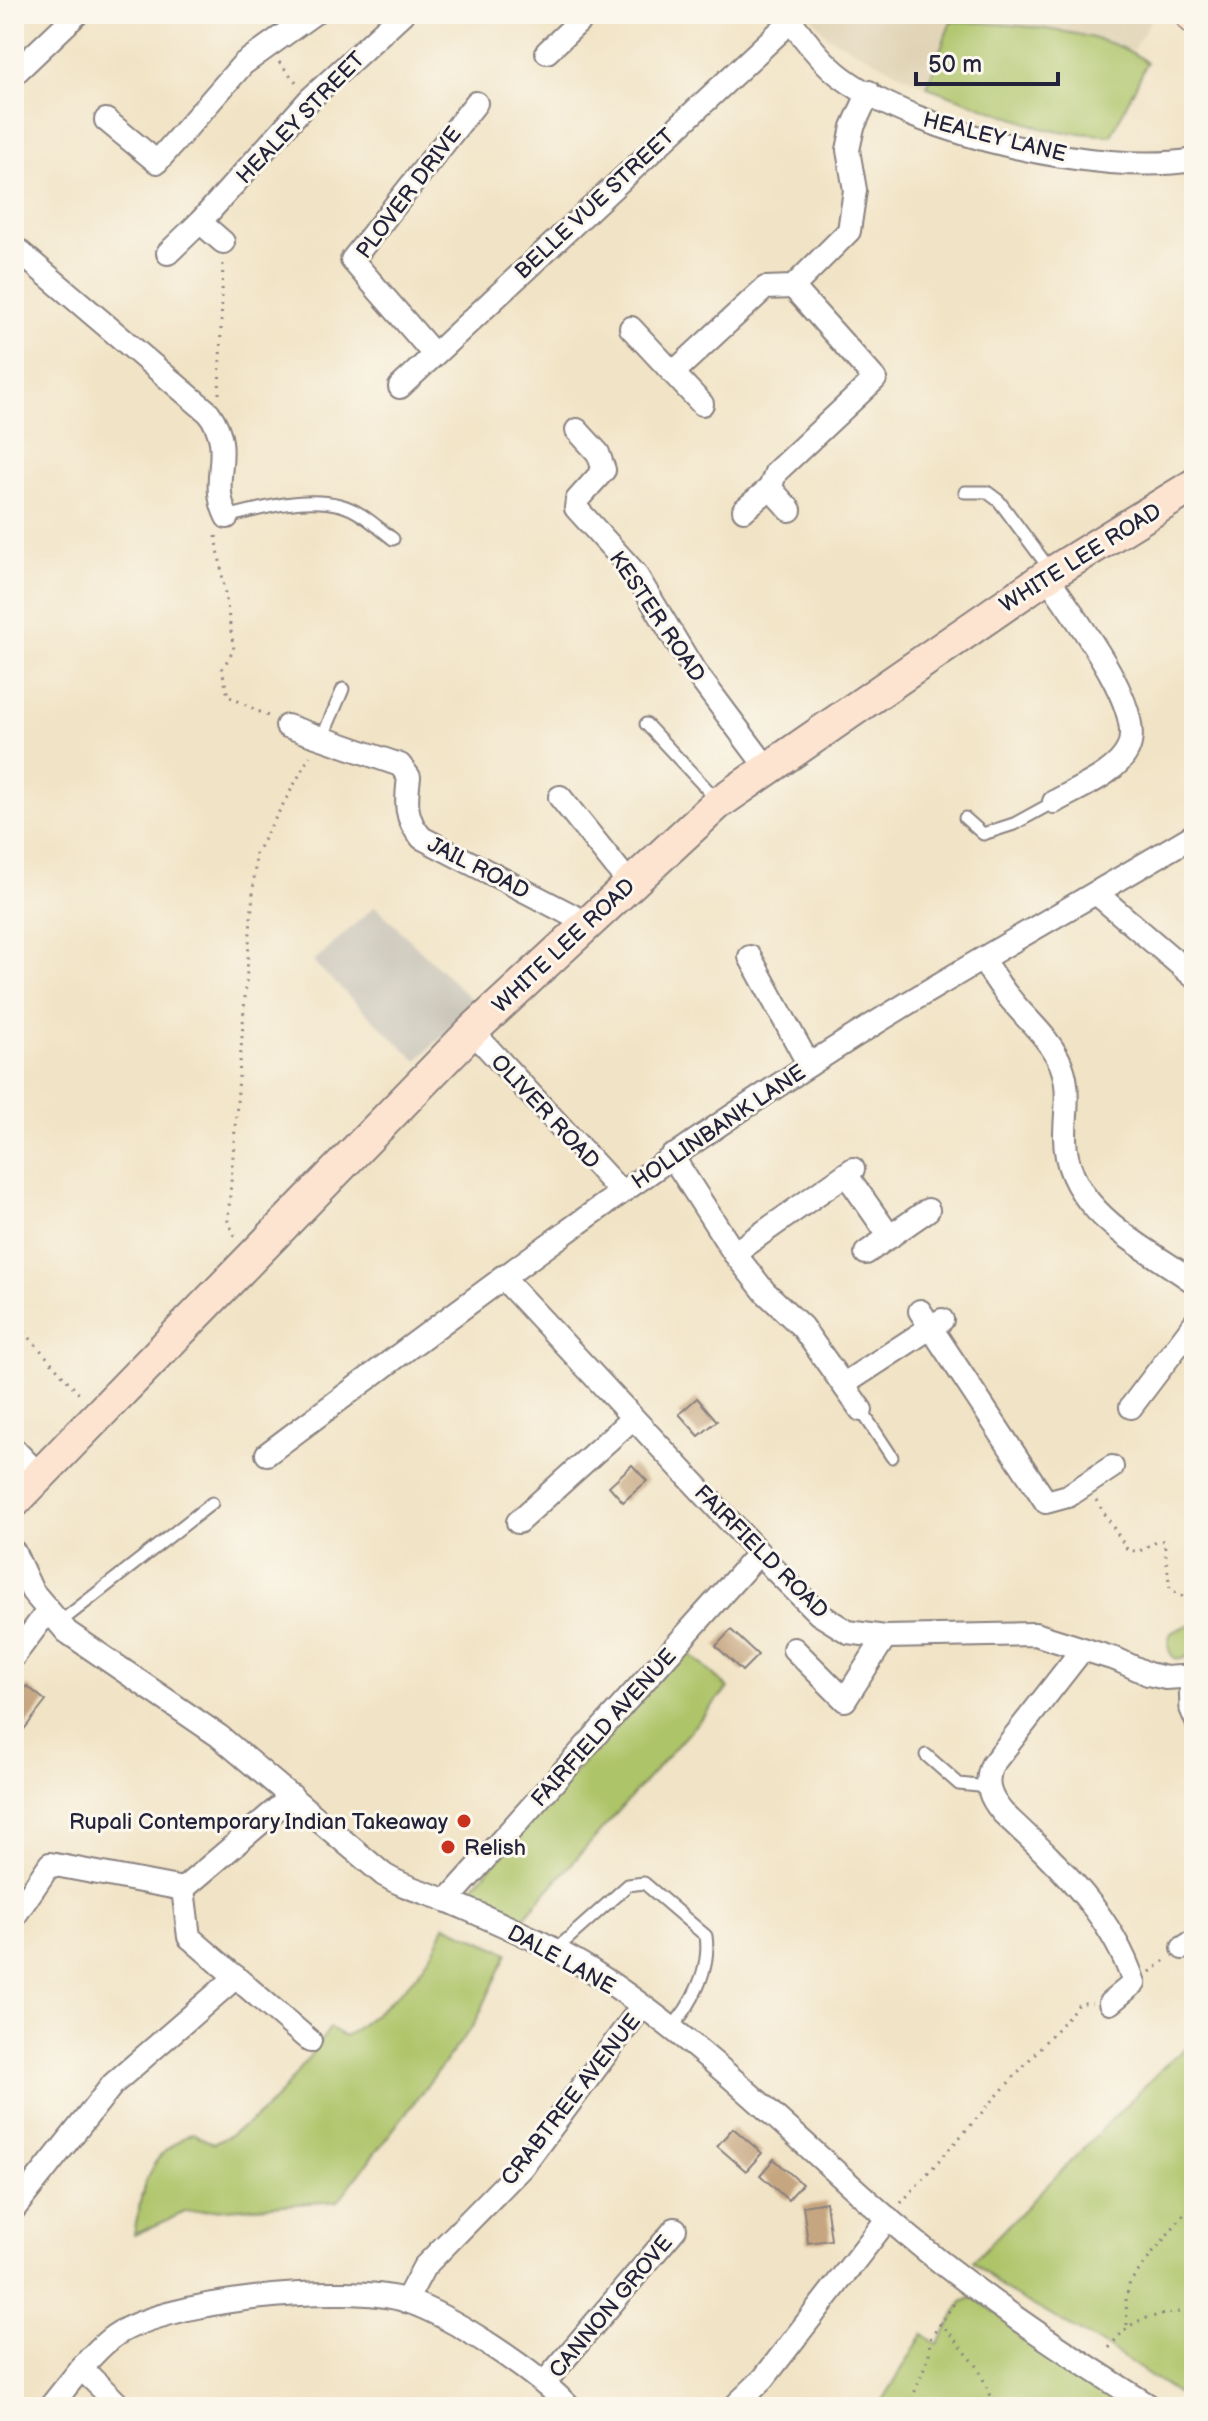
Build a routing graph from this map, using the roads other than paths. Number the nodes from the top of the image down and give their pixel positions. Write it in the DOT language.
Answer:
graph roads {
  1 [pos="77,14"];
  2 [pos="313,14"];
  3 [pos="402,14"];
  4 [pos="587,14"];
  5 [pos="789,18"];
  6 [pos="547,52"];
  7 [pos="14,74"];
  8 [pos="869,92"];
  9 [pos="476,103"];
  10 [pos="106,120"];
  11 [pos="1194,160"];
  12 [pos="200,222"];
  13 [pos="223,242"];
  14 [pos="14,247"];
  15 [pos="168,253"];
  16 [pos="793,287"];
  17 [pos="631,328"];
  18 [pos="432,352"];
  19 [pos="673,373"];
  20 [pos="400,387"];
  21 [pos="702,404"];
  22 [pos="577,430"];
  23 [pos="1194,485"];
  24 [pos="770,488"];
  25 [pos="965,492"];
  26 [pos="744,510"];
  27 [pos="790,510"];
  28 [pos="227,517"];
  29 [pos="393,539"];
  30 [pos="1050,574"];
  31 [pos="343,689"];
  32 [pos="646,724"];
  33 [pos="287,726"];
  34 [pos="316,747"];
  35 [pos="767,768"];
  36 [pos="560,797"];
  37 [pos="719,802"];
  38 [pos="1054,802"];
  39 [pos="965,818"];
  40 [pos="1194,835"];
  41 [pos="629,883"];
  42 [pos="1096,893"];
  43 [pos="587,923"];
  44 [pos="750,957"];
  45 [pos="983,961"];
  46 [pos="1194,977"];
  47 [pos="472,1031"];
  48 [pos="809,1065"];
  49 [pos="672,1156"];
  50 [pos="620,1191"];
  51 [pos="928,1210"];
  52 [pos="890,1237"];
  53 [pos="734,1253"];
  54 [pos="866,1253"];
  55 [pos="502,1277"];
  56 [pos="1194,1282"];
  57 [pos="1194,1324"];
  58 [pos="844,1384"];
  59 [pos="1131,1407"];
  60 [pos="861,1410"];
  61 [pos="633,1418"];
  62 [pos="14,1449"];
  63 [pos="267,1454"];
  64 [pos="892,1457"];
  65 [pos="1112,1467"];
  66 [pos="39,1475"];
  67 [pos="14,1502"];
  68 [pos="212,1503"];
  69 [pos="518,1522"];
  70 [pos="14,1552"];
  71 [pos="759,1553"];
  72 [pos="53,1618"];
  73 [pos="885,1637"];
  74 [pos="794,1649"];
  75 [pos="1081,1651"];
  76 [pos="14,1656"];
  77 [pos="1189,1677"];
  78 [pos="1194,1729"];
  79 [pos="926,1755"];
  80 [pos="988,1787"];
  81 [pos="292,1796"];
  82 [pos="183,1889"];
  83 [pos="447,1901"];
  84 [pos="14,1917"];
  85 [pos="553,1951"];
  86 [pos="236,1977"];
  87 [pos="1110,2003"];
  88 [pos="642,2006"];
  89 [pos="670,2029"];
  90 [pos="310,2041"];
  91 [pos="14,2209"];
  92 [pos="888,2218"];
  93 [pos="675,2229"];
  94 [pos="406,2301"];
  95 [pos="81,2368"];
  96 [pos="545,2382"];
  97 [pos="50,2407"];
  98 [pos="121,2407"];
  99 [pos="569,2407"];
  100 [pos="734,2407"];
  101 [pos="1151,2407"];
  1 -- 7 [label="street"];
  2 -- 10 [label="street"];
  3 -- 12 [label="street, HEALEY STREET"];
  4 -- 6 [label="street"];
  5 -- 8 [label="street, HEALEY LANE"];
  5 -- 18 [label="street, BELLE VUE STREET"];
  8 -- 11 [label="street, HEALEY LANE"];
  8 -- 16 [label="street"];
  9 -- 18 [label="street, PLOVER DRIVE"];
  12 -- 13 [label="street"];
  12 -- 15 [label="street, HEALEY STREET"];
  14 -- 28 [label="street"];
  16 -- 19 [label="street"];
  16 -- 24 [label="street"];
  17 -- 19 [label="street"];
  18 -- 20 [label="street, BELLE VUE STREET"];
  19 -- 21 [label="street"];
  22 -- 35 [label="street, KESTER ROAD"];
  23 -- 30 [label="main road, WHITE LEE ROAD"];
  24 -- 26 [label="street"];
  24 -- 27 [label="street"];
  25 -- 30 [label="lane"];
  28 -- 29 [label="lane"];
  30 -- 35 [label="main road, WHITE LEE ROAD"];
  30 -- 38 [label="street"];
  31 -- 34 [label="lane"];
  32 -- 37 [label="lane"];
  33 -- 34 [label="street, JAIL ROAD"];
  34 -- 43 [label="street, JAIL ROAD"];
  35 -- 37 [label="main road, WHITE LEE ROAD"];
  36 -- 41 [label="street"];
  37 -- 41 [label="main road, WHITE LEE ROAD"];
  38 -- 39 [label="lane"];
  40 -- 42 [label="street, HOLLINBANK LANE"];
  41 -- 43 [label="main road, WHITE LEE ROAD"];
  42 -- 45 [label="street, HOLLINBANK LANE"];
  42 -- 46 [label="street"];
  43 -- 47 [label="main road, WHITE LEE ROAD"];
  44 -- 48 [label="street"];
  45 -- 48 [label="street, HOLLINBANK LANE"];
  45 -- 56 [label="street"];
  47 -- 50 [label="street, OLIVER ROAD"];
  47 -- 66 [label="main road, WHITE LEE ROAD"];
  48 -- 49 [label="street, HOLLINBANK LANE"];
  49 -- 50 [label="street, HOLLINBANK LANE"];
  49 -- 53 [label="street"];
  50 -- 55 [label="street, HOLLINBANK LANE"];
  51 -- 52 [label="street"];
  52 -- 53 [label="street"];
  52 -- 54 [label="street"];
  53 -- 58 [label="street"];
  55 -- 61 [label="street, FAIRFIELD ROAD"];
  55 -- 63 [label="street, HOLLINBANK LANE"];
  57 -- 59 [label="street"];
  58 -- 60 [label="street"];
  58 -- 65 [label="street"];
  60 -- 64 [label="lane"];
  61 -- 69 [label="street"];
  61 -- 71 [label="street, FAIRFIELD ROAD"];
  62 -- 66 [label="street"];
  66 -- 67 [label="main road, WHITE LEE ROAD"];
  68 -- 72 [label="lane"];
  70 -- 72 [label="street, DALE LANE"];
  71 -- 73 [label="street, FAIRFIELD ROAD"];
  71 -- 83 [label="street, FAIRFIELD AVENUE"];
  72 -- 76 [label="street"];
  72 -- 81 [label="street, DALE LANE"];
  73 -- 74 [label="street"];
  73 -- 75 [label="street, FAIRFIELD ROAD"];
  75 -- 77 [label="street, FAIRFIELD ROAD"];
  75 -- 80 [label="street"];
  77 -- 78 [label="lane"];
  79 -- 80 [label="lane"];
  80 -- 87 [label="street"];
  81 -- 82 [label="street"];
  81 -- 83 [label="street, DALE LANE"];
  82 -- 84 [label="street"];
  82 -- 86 [label="street"];
  83 -- 85 [label="street, DALE LANE"];
  85 -- 88 [label="street, DALE LANE"];
  85 -- 89 [label="lane"];
  86 -- 90 [label="street"];
  86 -- 91 [label="street"];
  88 -- 89 [label="street, DALE LANE"];
  88 -- 94 [label="street, CRABTREE AVENUE"];
  89 -- 92 [label="street, DALE LANE"];
  92 -- 100 [label="street"];
  92 -- 101 [label="street, DALE LANE"];
  93 -- 96 [label="street, CANNON GROVE"];
  94 -- 95 [label="street"];
  94 -- 96 [label="street"];
  95 -- 97 [label="street"];
  95 -- 98 [label="street"];
  96 -- 99 [label="street"];
}
